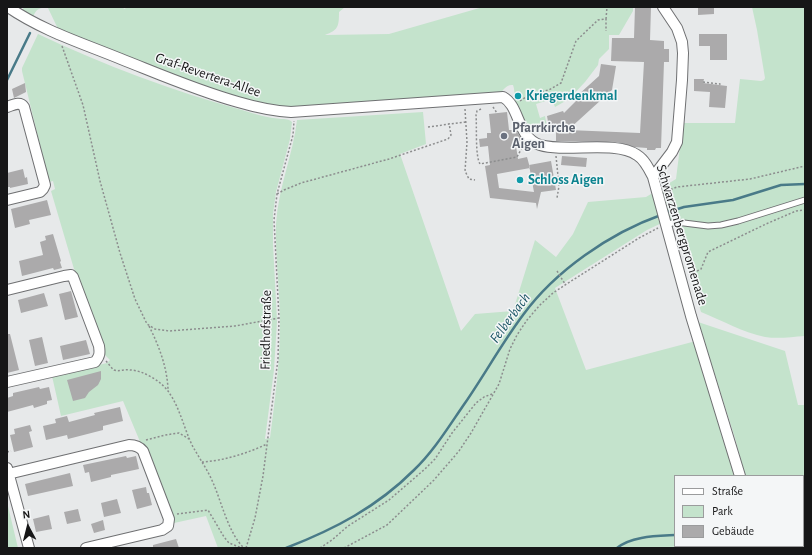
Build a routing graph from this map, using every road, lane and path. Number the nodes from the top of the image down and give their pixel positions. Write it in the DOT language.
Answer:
graph roads {
  1 [pos="8,7"];
  2 [pos="607,7"];
  3 [pos="663,7"];
  4 [pos="606,19"];
  5 [pos="606,32"];
  6 [pos="63,43"];
  7 [pos="703,82"];
  8 [pos="719,85"];
  9 [pos="491,98"];
  10 [pos="464,99"];
  11 [pos="509,103"];
  12 [pos="7,107"];
  13 [pos="294,111"];
  14 [pos="466,122"];
  15 [pos="449,123"];
  16 [pos="428,128"];
  17 [pos="539,144"];
  18 [pos="555,147"];
  19 [pos="805,166"];
  20 [pos="653,177"];
  21 [pos="475,180"];
  22 [pos="277,194"];
  23 [pos="658,194"];
  24 [pos="557,198"];
  25 [pos="7,200"];
  26 [pos="805,200"];
  27 [pos="805,210"];
  28 [pos="665,222"];
  29 [pos="557,271"];
  30 [pos="690,275"];
  31 [pos="565,285"];
  32 [pos="7,290"];
  33 [pos="279,318"];
  34 [pos="149,326"];
  35 [pos="99,357"];
  36 [pos="7,382"];
  37 [pos="168,390"];
  38 [pos="492,394"];
  39 [pos="189,439"];
  40 [pos="267,444"];
  41 [pos="134,445"];
  42 [pos="11,451"];
  43 [pos="7,452"];
  44 [pos="202,462"];
  45 [pos="8,471"];
  46 [pos="740,475"];
  47 [pos="169,519"];
  48 [pos="29,548"];
  49 [pos="86,548"];
  50 [pos="244,548"];
  51 [pos="320,548"];
  52 [pos="344,548"];
  1 -- 13 [label="street, Graf-Revertera-Allee"];
  2 -- 4 [label="path"];
  3 -- 20 [label="street"];
  4 -- 5 [label="path"];
  4 -- 11 [label="path"];
  6 -- 34 [label="path"];
  7 -- 8 [label="path"];
  9 -- 10 [label="street, Graf-Revertera-Allee"];
  9 -- 11 [label="street, Graf-Revertera-Allee"];
  9 -- 17 [label="path"];
  10 -- 13 [label="street, Graf-Revertera-Allee"];
  10 -- 14 [label="path"];
  11 -- 17 [label="street"];
  12 -- 25 [label="street"];
  13 -- 22 [label="path, Friedhofstraße"];
  14 -- 15 [label="path"];
  14 -- 21 [label="path"];
  15 -- 16 [label="path"];
  15 -- 22 [label="path"];
  17 -- 18 [label="street, Schwarzenbergpromenade"];
  18 -- 20 [label="street, Schwarzenbergpromenade"];
  18 -- 24 [label="path"];
  19 -- 23 [label="path"];
  20 -- 23 [label="street, Schwarzenbergpromenade"];
  22 -- 33 [label="path, Friedhofstraße"];
  23 -- 28 [label="street, Schwarzenbergpromenade"];
  26 -- 28 [label="lane"];
  27 -- 30 [label="path"];
  28 -- 31 [label="path"];
  28 -- 46 [label="street, Schwarzenbergpromenade"];
  29 -- 31 [label="path"];
  31 -- 38 [label="path"];
  32 -- 35 [label="street"];
  33 -- 34 [label="path"];
  33 -- 40 [label="path, Friedhofstraße"];
  34 -- 37 [label="path"];
  35 -- 36 [label="street"];
  35 -- 37 [label="path"];
  37 -- 39 [label="path"];
  38 -- 51 [label="path"];
  38 -- 52 [label="path"];
  39 -- 41 [label="path"];
  39 -- 44 [label="path"];
  40 -- 44 [label="path"];
  40 -- 50 [label="path, Friedhofstraße"];
  41 -- 45 [label="street"];
  41 -- 47 [label="street"];
  42 -- 43 [label="path"];
  44 -- 50 [label="path"];
  45 -- 48 [label="street"];
  47 -- 49 [label="street"];
  47 -- 50 [label="path"];
}
